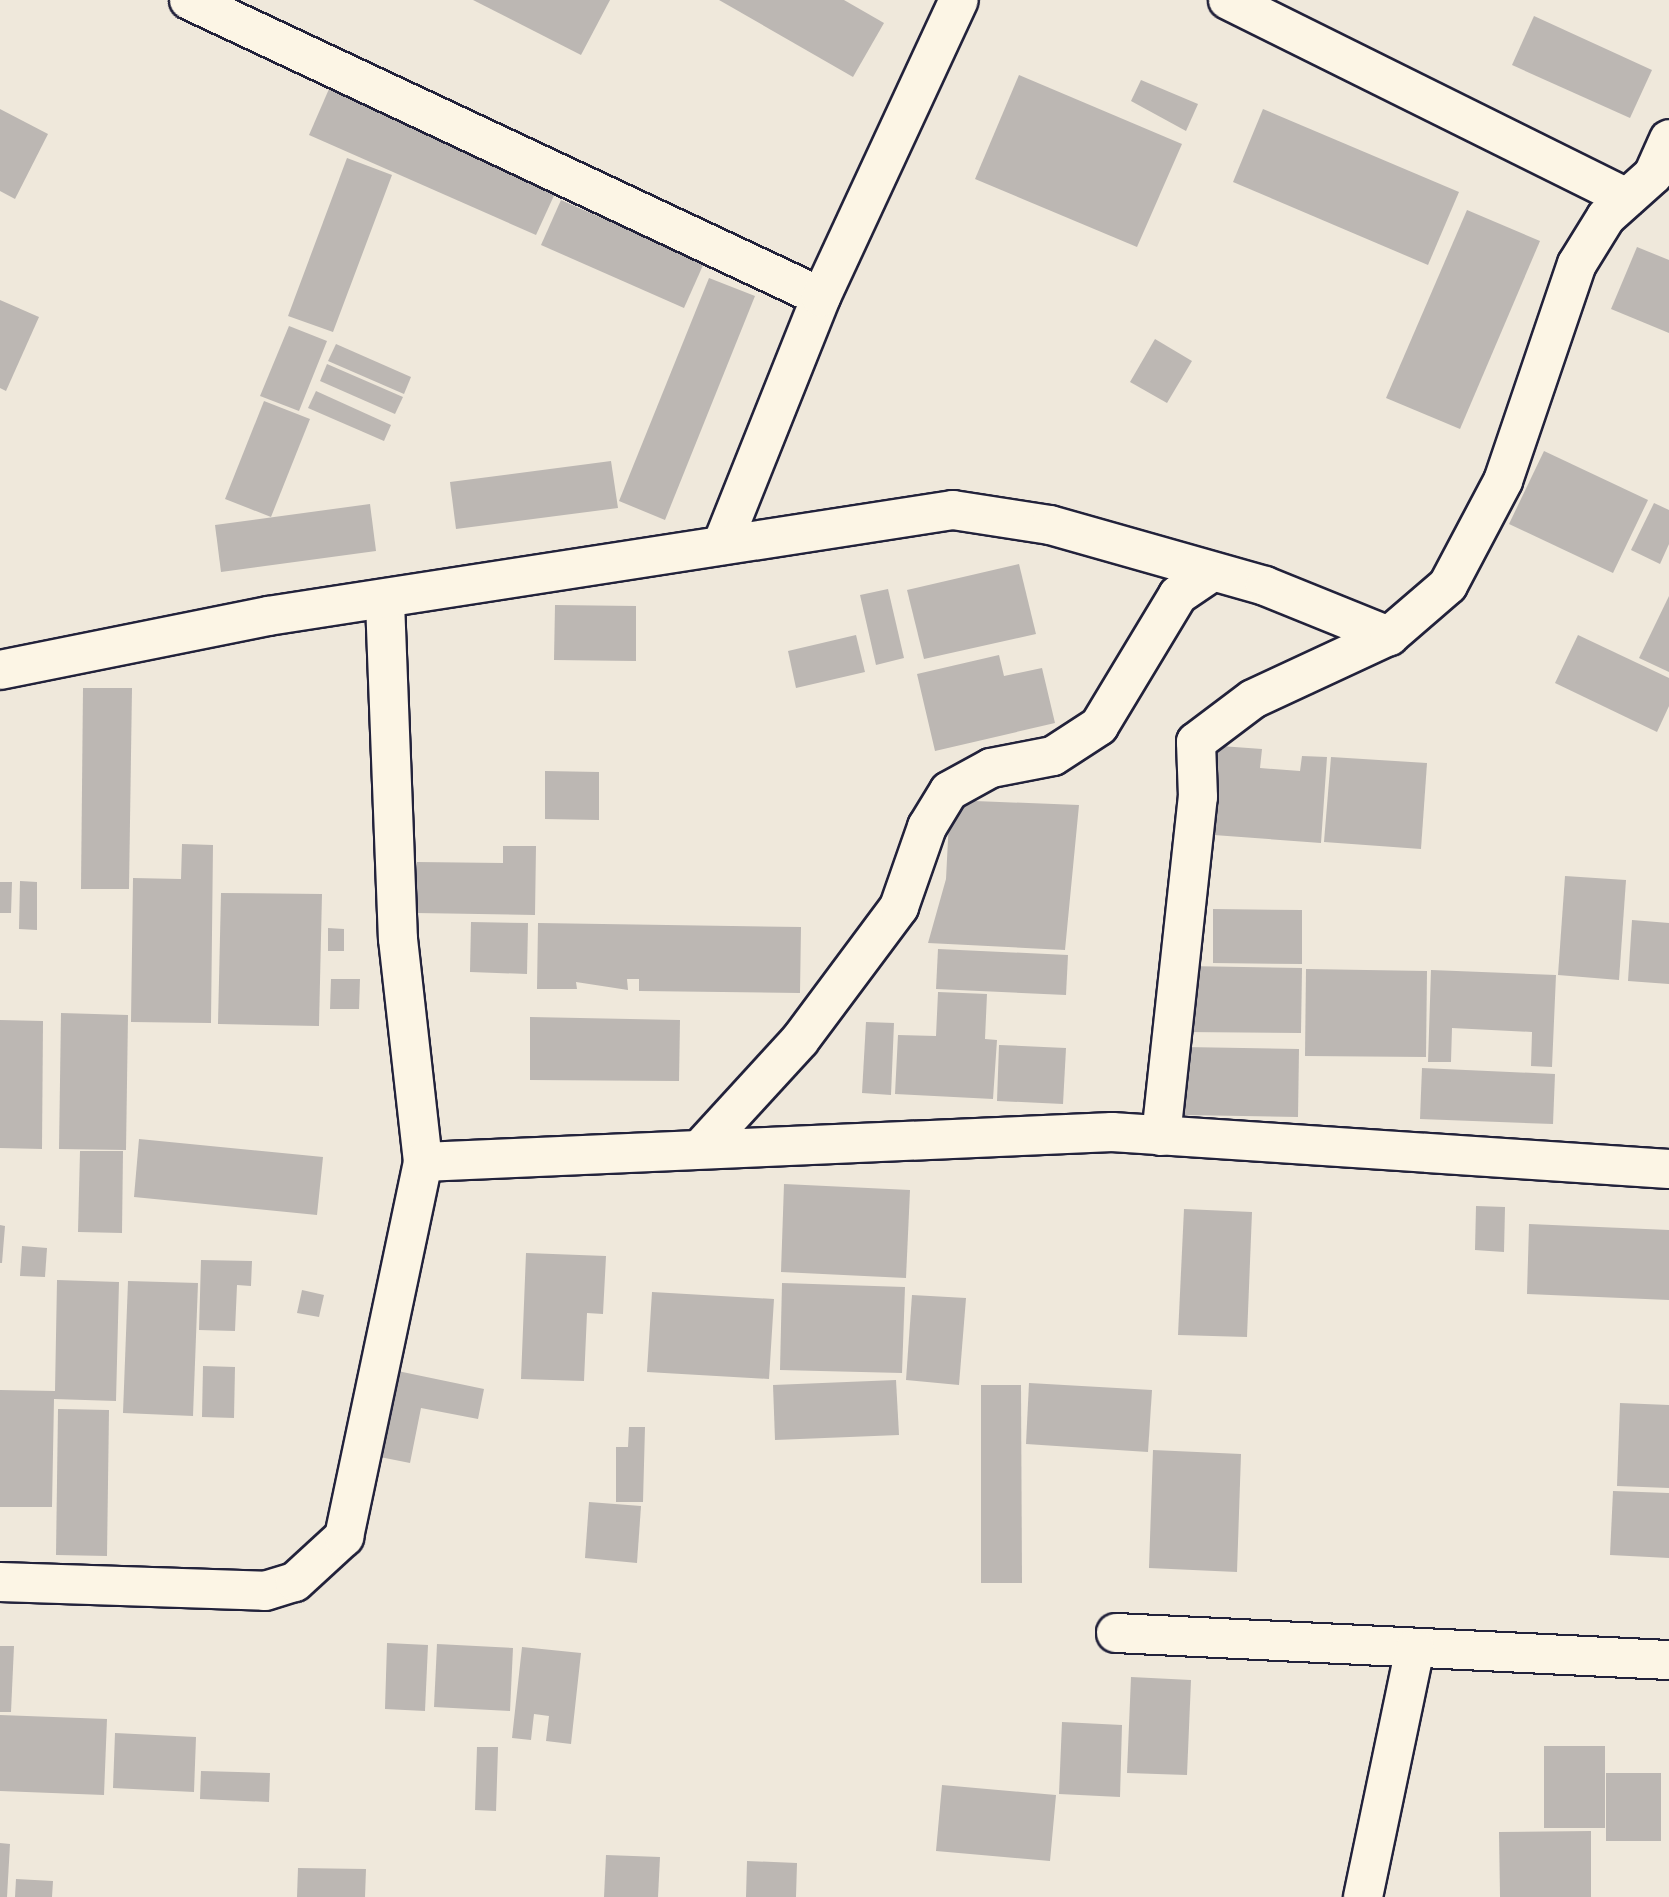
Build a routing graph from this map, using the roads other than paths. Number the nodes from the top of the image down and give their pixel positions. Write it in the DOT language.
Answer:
graph roads {
  1 [pos="189,0"];
  2 [pos="959,0"];
  3 [pos="1228,0"];
  4 [pos="1666,155"];
  5 [pos="1627,198"];
  6 [pos="821,297"];
  7 [pos="722,545"];
  8 [pos="1212,572"];
  9 [pos="385,602"];
  10 [pos="1389,636"];
  11 [pos="0,670"];
  12 [pos="1161,1136"];
  13 [pos="702,1147"];
  14 [pos="423,1162"];
  15 [pos="1669,1169"];
  16 [pos="0,1582"];
  17 [pos="1116,1633"];
  18 [pos="1415,1648"];
  19 [pos="1669,1660"];
  20 [pos="1363,1897"];
  1 -- 6 [label="street"];
  2 -- 6 [label="street"];
  3 -- 5 [label="street"];
  4 -- 5 [label="street"];
  5 -- 10 [label="street"];
  6 -- 7 [label="street"];
  7 -- 8 [label="street"];
  7 -- 9 [label="street"];
  8 -- 10 [label="street"];
  8 -- 13 [label="street"];
  9 -- 11 [label="street"];
  9 -- 14 [label="street"];
  10 -- 12 [label="street"];
  12 -- 13 [label="street"];
  12 -- 15 [label="street"];
  13 -- 14 [label="street"];
  14 -- 16 [label="street"];
  17 -- 18 [label="street"];
  18 -- 19 [label="street"];
  18 -- 20 [label="street"];
}
